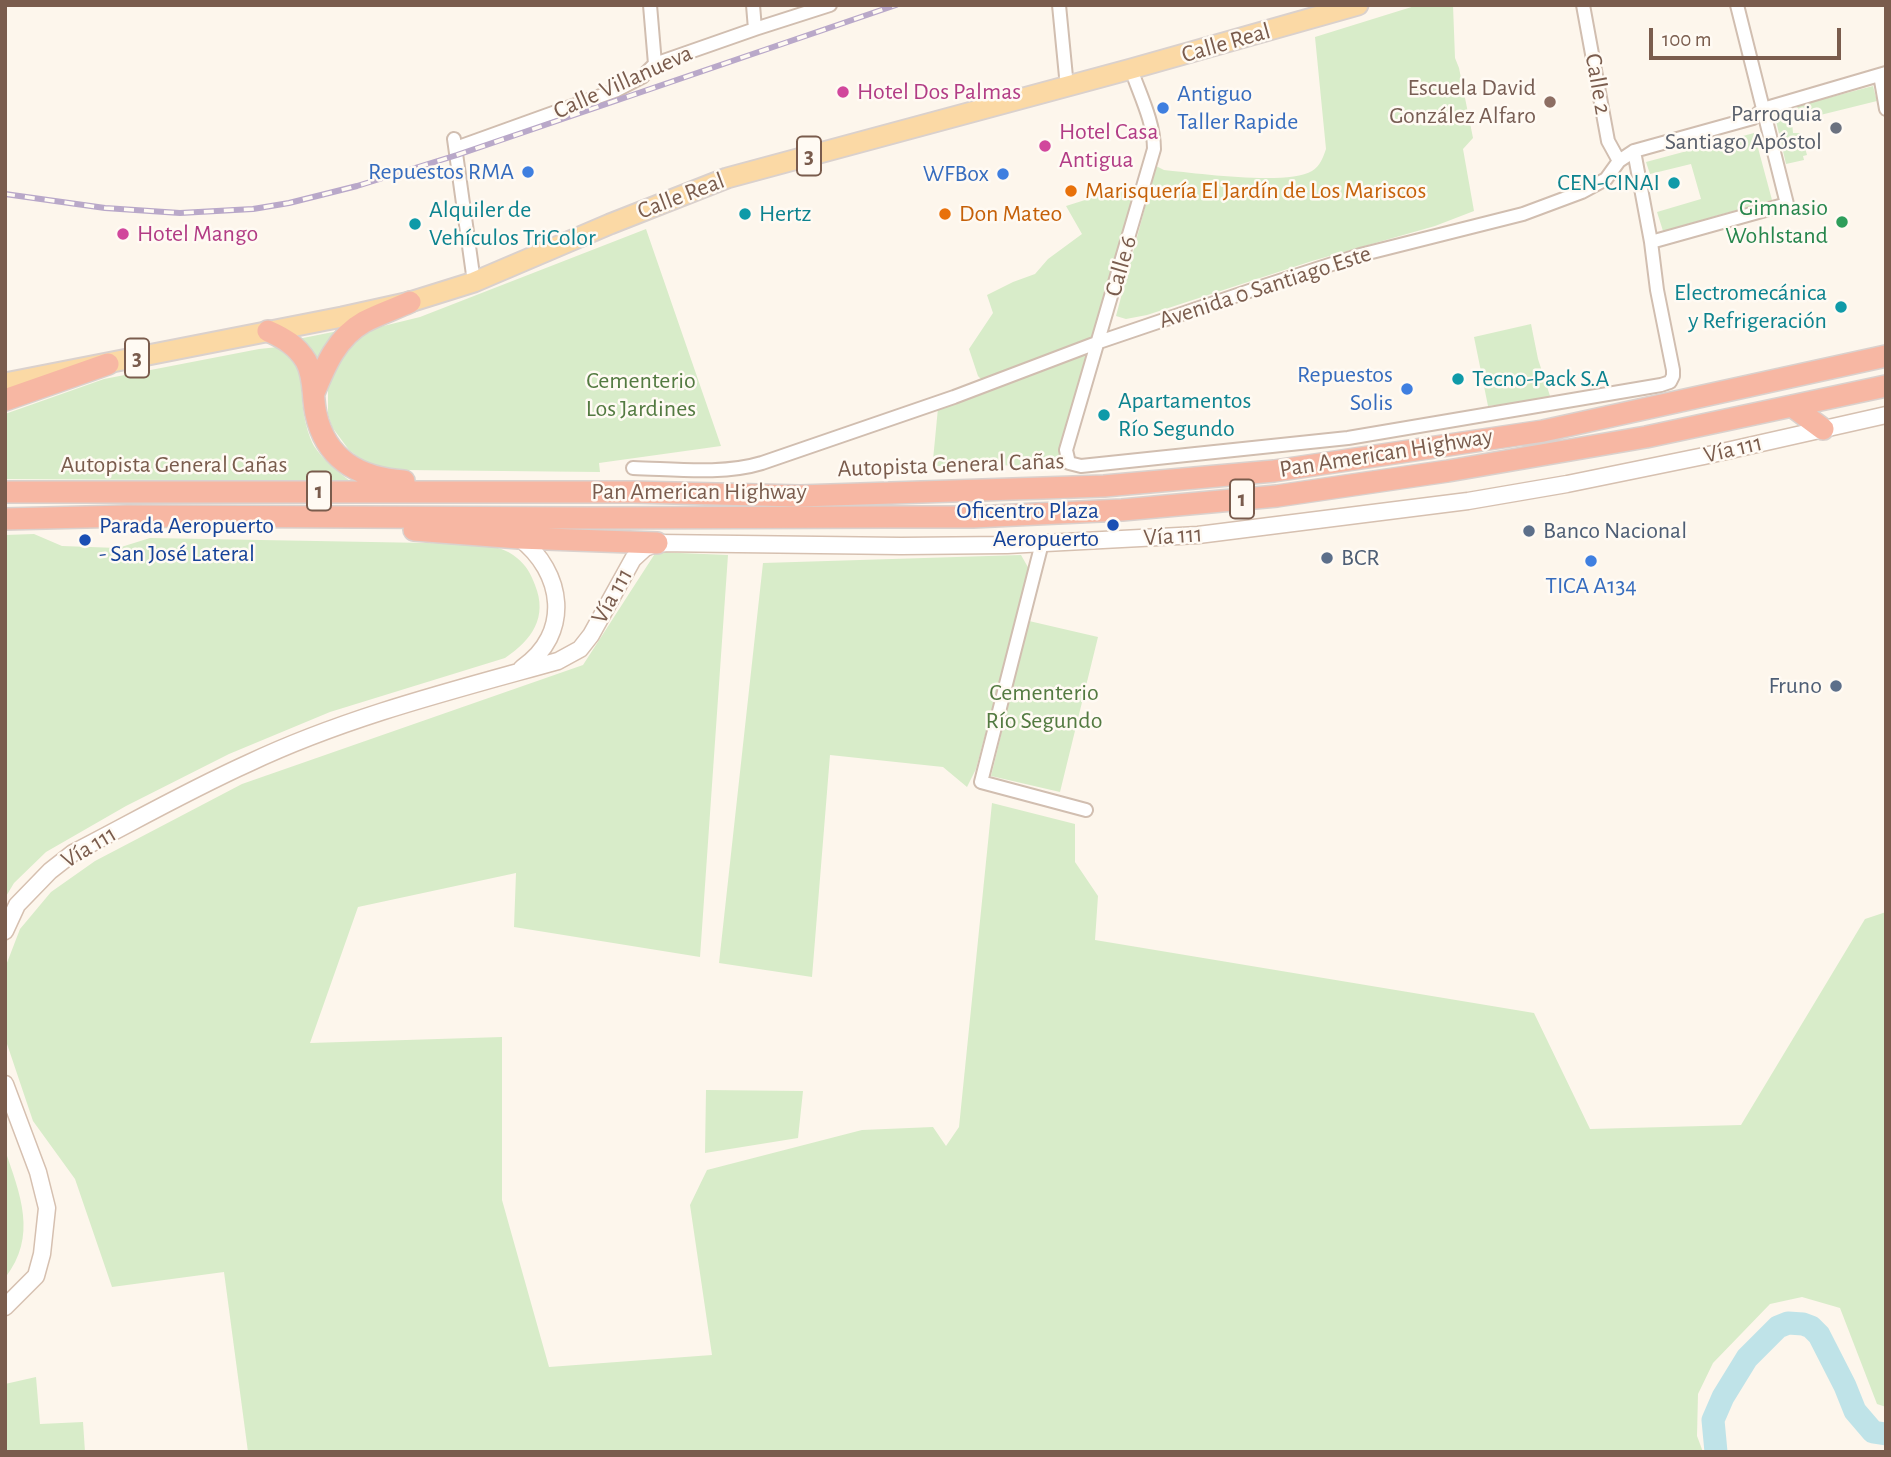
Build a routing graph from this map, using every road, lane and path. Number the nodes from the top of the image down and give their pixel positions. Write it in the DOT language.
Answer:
graph roads {
  1 [pos="650,5"];
  2 [pos="753,5"];
  3 [pos="830,5"];
  4 [pos="1059,5"];
  5 [pos="1358,5"];
  6 [pos="1583,5"];
  7 [pos="1737,5"];
  8 [pos="755,29"];
  9 [pos="655,64"];
  10 [pos="1131,69"];
  11 [pos="1883,74"];
  12 [pos="1067,86"];
  13 [pos="1763,108"];
  14 [pos="1886,109"];
  15 [pos="1634,151"];
  16 [pos="1619,161"];
  17 [pos="1651,242"];
  18 [pos="474,282"];
  19 [pos="410,302"];
  20 [pos="268,331"];
  21 [pos="1099,342"];
  22 [pos="1886,356"];
  23 [pos="108,364"];
  24 [pos="5,383"];
  25 [pos="1886,386"];
  26 [pos="313,395"];
  27 [pos="5,400"];
  28 [pos="1792,406"];
  29 [pos="1886,415"];
  30 [pos="1823,429"];
  31 [pos="633,468"];
  32 [pos="5,492"];
  33 [pos="633,492"];
  34 [pos="226,517"];
  35 [pos="5,519"];
  36 [pos="519,538"];
  37 [pos="1042,542"];
  38 [pos="657,543"];
  39 [pos="512,674"];
  40 [pos="1086,810"];
  41 [pos="5,931"];
  42 [pos="5,1084"];
  43 [pos="5,1307"];
  1 -- 9 [label="street"];
  2 -- 8 [label="street"];
  3 -- 8 [label="street, Calle Villanueva"];
  4 -- 12 [label="street"];
  5 -- 10 [label="main road, Calle Real / 3"];
  6 -- 16 [label="street, Calle 2"];
  7 -- 13 [label="street"];
  8 -- 9 [label="street, Calle Villanueva"];
  9 -- 18 [label="street, Calle Villanueva"];
  10 -- 12 [label="main road, Calle Real / 3"];
  10 -- 21 [label="street, Calle 6"];
  11 -- 13 [label="street, Avenida 0 Santiago Este"];
  11 -- 14 [label="street"];
  12 -- 18 [label="main road, Calle Real / 3"];
  13 -- 15 [label="street, Avenida 0 Santiago Este"];
  13 -- 17 [label="street"];
  15 -- 16 [label="street, Avenida 0 Santiago Este"];
  15 -- 17 [label="street"];
  16 -- 21 [label="street, Avenida 0 Santiago Este"];
  17 -- 21 [label="street, Calle 6"];
  18 -- 19 [label="main road, Calle Real / 3"];
  19 -- 20 [label="main road, Calle Real / 3"];
  19 -- 26 [label="highway"];
  20 -- 23 [label="main road, Calle Real / 3"];
  20 -- 26 [label="highway"];
  21 -- 31 [label="street, Avenida 0 Santiago Este"];
  22 -- 33 [label="highway, Autopista General Cañas / 1"];
  23 -- 24 [label="main road, Calle Real / 3"];
  23 -- 27 [label="highway"];
  25 -- 28 [label="highway, Pan American Highway / 1"];
  26 -- 33 [label="highway"];
  28 -- 30 [label="highway"];
  28 -- 34 [label="highway, Pan American Highway / 1"];
  29 -- 30 [label="main road, Vía 111"];
  30 -- 37 [label="main road, Vía 111"];
  32 -- 33 [label="highway, Autopista General Cañas / 1"];
  34 -- 35 [label="highway, Pan American Highway / 1"];
  34 -- 36 [label="highway"];
  36 -- 38 [label="highway"];
  36 -- 39 [label="main road, Vía 111"];
  37 -- 38 [label="main road, Vía 111"];
  37 -- 40 [label="street"];
  38 -- 39 [label="main road, Vía 111"];
  39 -- 41 [label="main road, Vía 111"];
  42 -- 43 [label="main road"];
}
